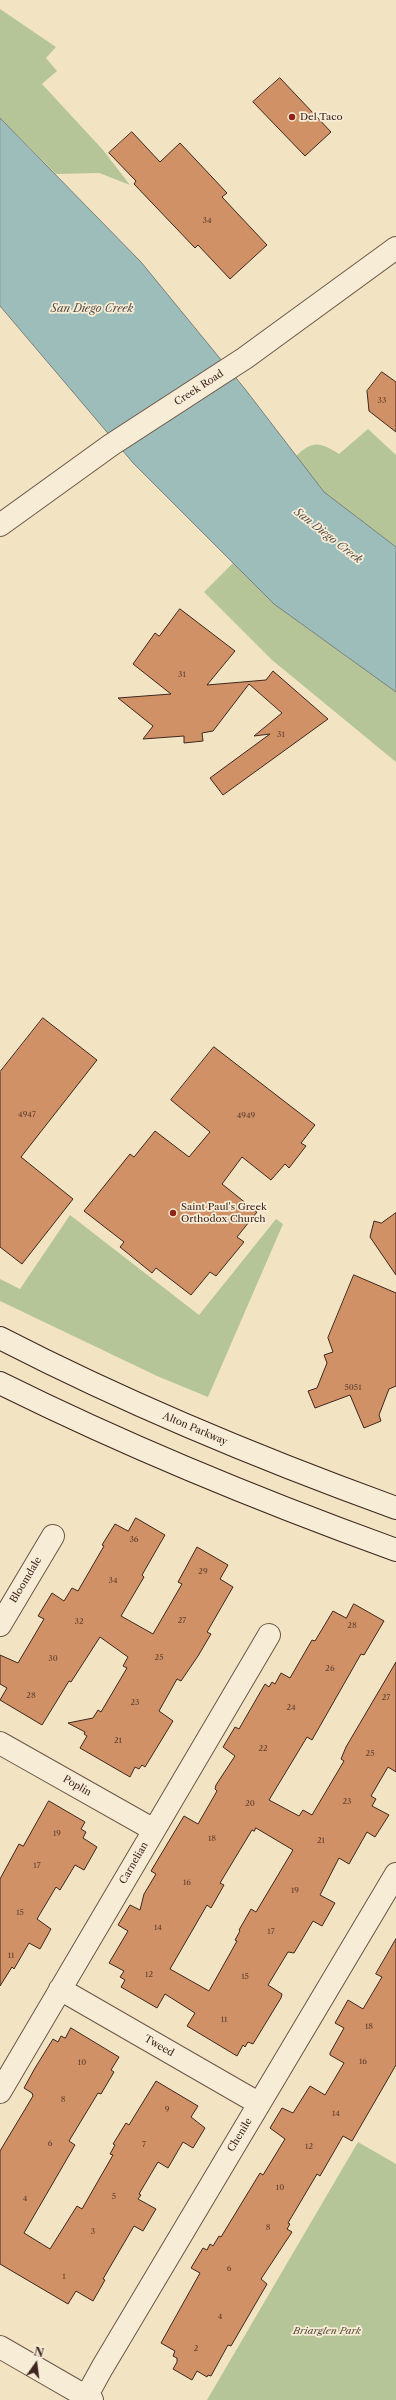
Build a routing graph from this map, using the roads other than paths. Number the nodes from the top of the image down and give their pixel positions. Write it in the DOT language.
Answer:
graph roads {
  1 [pos="396,248"];
  2 [pos="0,526"];
  3 [pos="0,1338"];
  4 [pos="0,1383"];
  5 [pos="396,1508"];
  6 [pos="52,1536"];
  7 [pos="396,1550"];
  8 [pos="0,1625"];
  9 [pos="269,1635"];
  10 [pos="0,1743"];
  11 [pos="154,1830"];
  12 [pos="396,1874"];
  13 [pos="60,1989"];
  14 [pos="0,2092"];
  15 [pos="258,2103"];
  16 [pos="0,2347"];
  17 [pos="89,2398"];
  1 -- 2 [label="street, Creek Road"];
  3 -- 5 [label="street, Alton Parkway"];
  4 -- 7 [label="street"];
  6 -- 8 [label="street, Bloomdale"];
  9 -- 11 [label="street, Carnelian"];
  10 -- 11 [label="street, Poplin"];
  11 -- 13 [label="street, Carnelian"];
  12 -- 15 [label="street, Chenile"];
  13 -- 14 [label="street, Carnelian"];
  13 -- 15 [label="street, Tweed"];
  15 -- 17 [label="street, Chenile"];
  16 -- 17 [label="street"];
}
